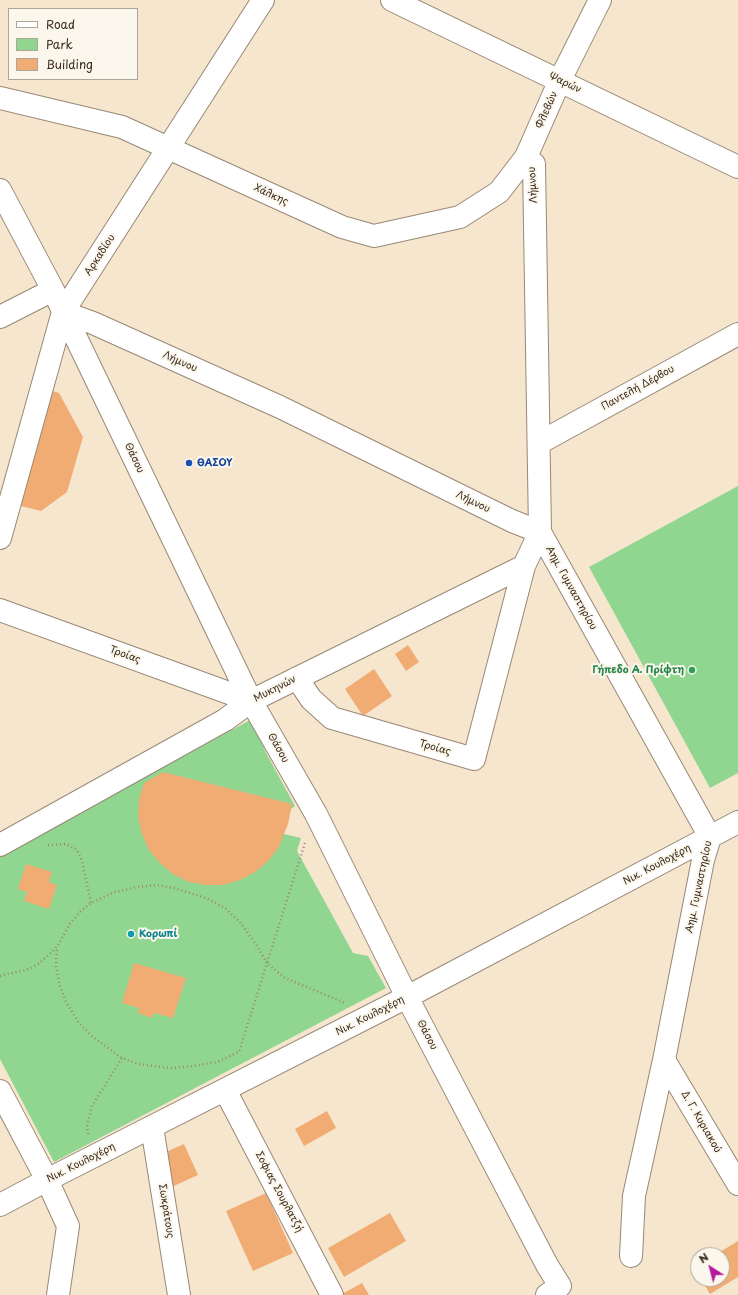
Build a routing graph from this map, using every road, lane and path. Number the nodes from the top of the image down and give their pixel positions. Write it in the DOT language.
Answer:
graph roads {
  1 [pos="263,0"];
  2 [pos="392,0"];
  3 [pos="600,0"];
  4 [pos="560,80"];
  5 [pos="0,98"];
  6 [pos="168,148"];
  7 [pos="526,157"];
  8 [pos="738,167"];
  9 [pos="0,190"];
  10 [pos="53,290"];
  11 [pos="63,312"];
  12 [pos="0,317"];
  13 [pos="738,334"];
  14 [pos="539,443"];
  15 [pos="540,532"];
  16 [pos="0,538"];
  17 [pos="524,566"];
  18 [pos="0,610"];
  19 [pos="297,678"];
  20 [pos="250,701"];
  21 [pos="316,814"];
  22 [pos="738,822"];
  23 [pos="710,837"];
  24 [pos="0,845"];
  25 [pos="44,845"];
  26 [pos="91,903"];
  27 [pos="57,947"];
  28 [pos="267,963"];
  29 [pos="0,976"];
  30 [pos="407,997"];
  31 [pos="371,1016"];
  32 [pos="122,1058"];
  33 [pos="664,1060"];
  34 [pos="225,1090"];
  35 [pos="0,1091"];
  36 [pos="152,1127"];
  37 [pos="95,1155"];
  38 [pos="48,1180"];
  39 [pos="738,1184"];
  40 [pos="0,1205"];
  41 [pos="631,1256"];
  42 [pos="557,1292"];
  43 [pos="58,1295"];
  44 [pos="180,1295"];
  45 [pos="332,1295"];
  1 -- 6 [label="street, Αρκαδίου"];
  2 -- 4 [label="street, Ψαρών"];
  3 -- 4 [label="street, Φλεβών"];
  4 -- 7 [label="street, Φλεβών"];
  4 -- 8 [label="street, Ψαρών"];
  5 -- 6 [label="street, Χάλκης"];
  6 -- 7 [label="street, Χάλκης"];
  6 -- 11 [label="street, Αρκαδίου"];
  7 -- 14 [label="street, Λήμνου"];
  9 -- 10 [label="street, Θάσου"];
  10 -- 11 [label="street, Θάσου"];
  10 -- 12 [label="street"];
  11 -- 15 [label="street, Λήμνου"];
  11 -- 16 [label="street, Αρκαδίου"];
  11 -- 20 [label="street, Θάσου"];
  13 -- 14 [label="street, Παντελή Δέρβου"];
  14 -- 15 [label="street, Λήμνου"];
  15 -- 17 [label="street"];
  15 -- 23 [label="street, Αημ. Γυμναστηρίου"];
  17 -- 19 [label="street, Μυκηνών"];
  17 -- 19 [label="street, Τροίας"];
  18 -- 20 [label="street, Τροίας"];
  19 -- 20 [label="street, Μυκηνών"];
  20 -- 21 [label="street, Θάσου"];
  20 -- 24 [label="street, Μυκηνών"];
  21 -- 28 [label="path"];
  21 -- 30 [label="street, Θάσου"];
  22 -- 23 [label="street, Νικ. Κουλοχέρη"];
  23 -- 30 [label="street, Νικ. Κουλοχέρη"];
  23 -- 33 [label="street, Αημ. Γυμναστηρίου"];
  25 -- 26 [label="path"];
  26 -- 27 [label="path"];
  26 -- 28 [label="path"];
  27 -- 29 [label="path"];
  27 -- 32 [label="path"];
  28 -- 31 [label="path"];
  28 -- 32 [label="path"];
  30 -- 31 [label="street, Νικ. Κουλοχέρη"];
  30 -- 42 [label="street, Θάσου"];
  31 -- 34 [label="street, Νικ. Κουλοχέρη"];
  32 -- 37 [label="path"];
  33 -- 39 [label="street, Δ. Γ. Κυριακού"];
  33 -- 41 [label="street, Αημ. Γυμναστηρίου"];
  34 -- 36 [label="street, Νικ. Κουλοχέρη"];
  34 -- 45 [label="street, Σοφιας Σουρλατζή"];
  35 -- 38 [label="street"];
  36 -- 37 [label="street, Νικ. Κουλοχέρη"];
  36 -- 44 [label="street, Σωκράτους"];
  37 -- 38 [label="street, Νικ. Κουλοχέρη"];
  38 -- 40 [label="street, Νικ. Κουλοχέρη"];
  38 -- 43 [label="street"];
}
